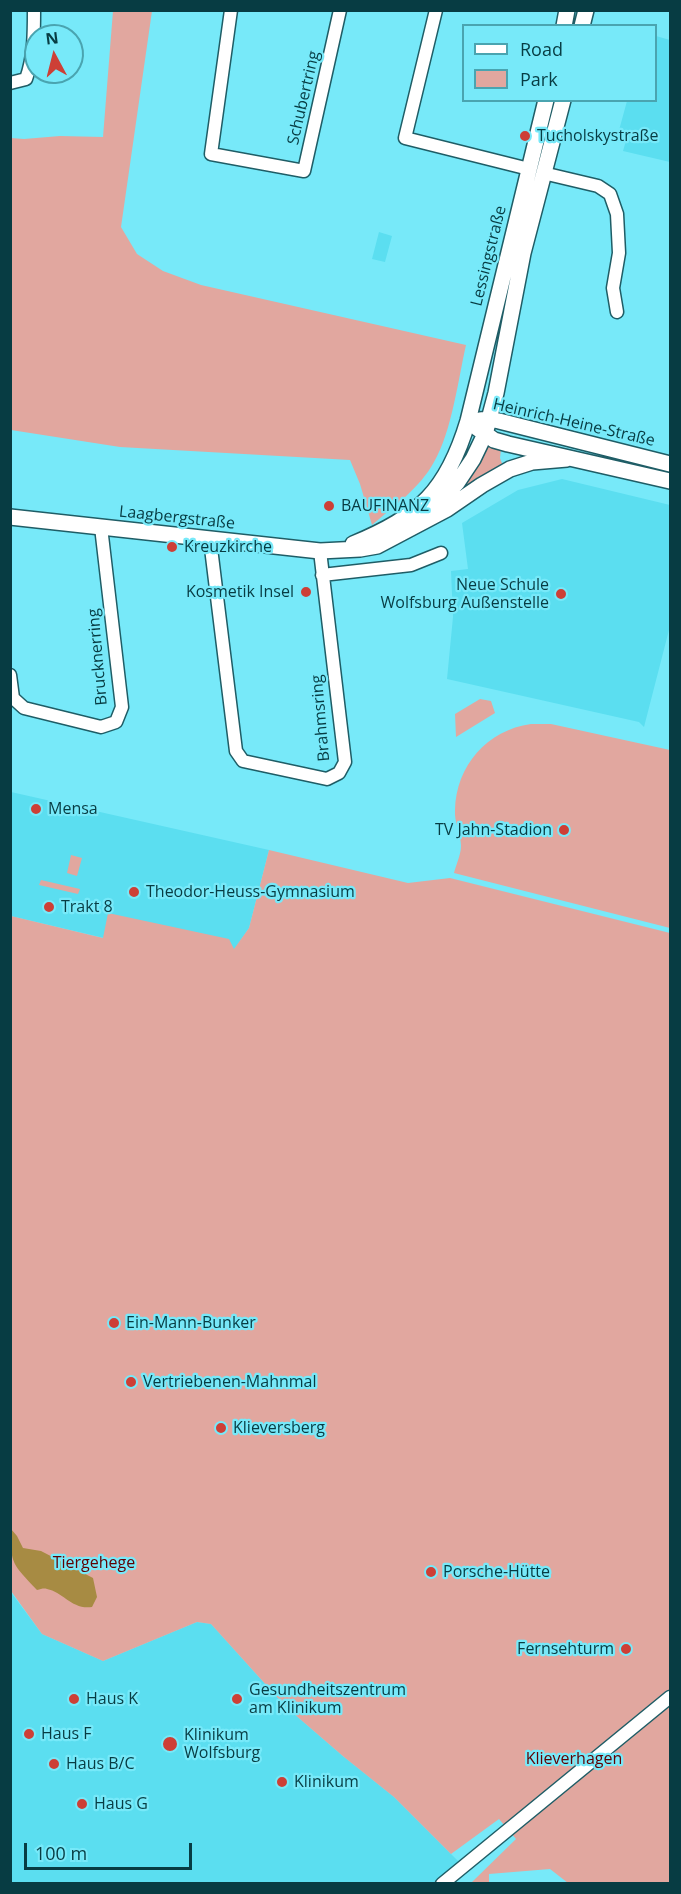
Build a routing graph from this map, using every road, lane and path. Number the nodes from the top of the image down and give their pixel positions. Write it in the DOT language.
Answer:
graph roads {
  1 [pos="34,10"];
  2 [pos="231,10"];
  3 [pos="340,10"];
  4 [pos="436,10"];
  5 [pos="10,83"];
  6 [pos="546,102"];
  7 [pos="561,102"];
  8 [pos="536,171"];
  9 [pos="617,312"];
  10 [pos="468,421"];
  11 [pos="487,427"];
  12 [pos="567,459"];
  13 [pos="670,464"];
  14 [pos="670,481"];
  15 [pos="447,509"];
  16 [pos="10,517"];
  17 [pos="101,527"];
  18 [pos="411,528"];
  19 [pos="210,540"];
  20 [pos="339,550"];
  21 [pos="320,551"];
  22 [pos="441,553"];
  23 [pos="322,575"];
  24 [pos="10,675"];
  25 [pos="670,1697"];
  26 [pos="442,1884"];
  1 -- 5 [label="street"];
  2 -- 3 [label="street, Schubertring"];
  4 -- 8 [label="street"];
  6 -- 8 [label="street, Lessingstraße"];
  7 -- 8 [label="street, Lessingstraße"];
  8 -- 9 [label="street"];
  8 -- 10 [label="street, Lessingstraße"];
  8 -- 11 [label="street, Lessingstraße"];
  10 -- 11 [label="street, Heinrich-Heine-Straße"];
  10 -- 20 [label="street, Laagbergstraße"];
  11 -- 12 [label="street, Heinrich-Heine-Straße"];
  11 -- 13 [label="street, Heinrich-Heine-Straße"];
  11 -- 18 [label="street, Laagbergstraße"];
  12 -- 14 [label="street, Heinrich-Heine-Straße"];
  12 -- 15 [label="street, Heinrich-Heine-Straße"];
  15 -- 18 [label="street, Laagbergstraße"];
  16 -- 17 [label="street, Laagbergstraße"];
  17 -- 19 [label="street, Laagbergstraße"];
  17 -- 24 [label="street, Brucknerring"];
  18 -- 20 [label="street, Laagbergstraße"];
  19 -- 21 [label="street, Laagbergstraße"];
  19 -- 23 [label="street, Brahmsring"];
  20 -- 21 [label="street, Laagbergstraße"];
  21 -- 23 [label="street, Brahmsring"];
  22 -- 23 [label="street"];
  25 -- 26 [label="street"];
}
